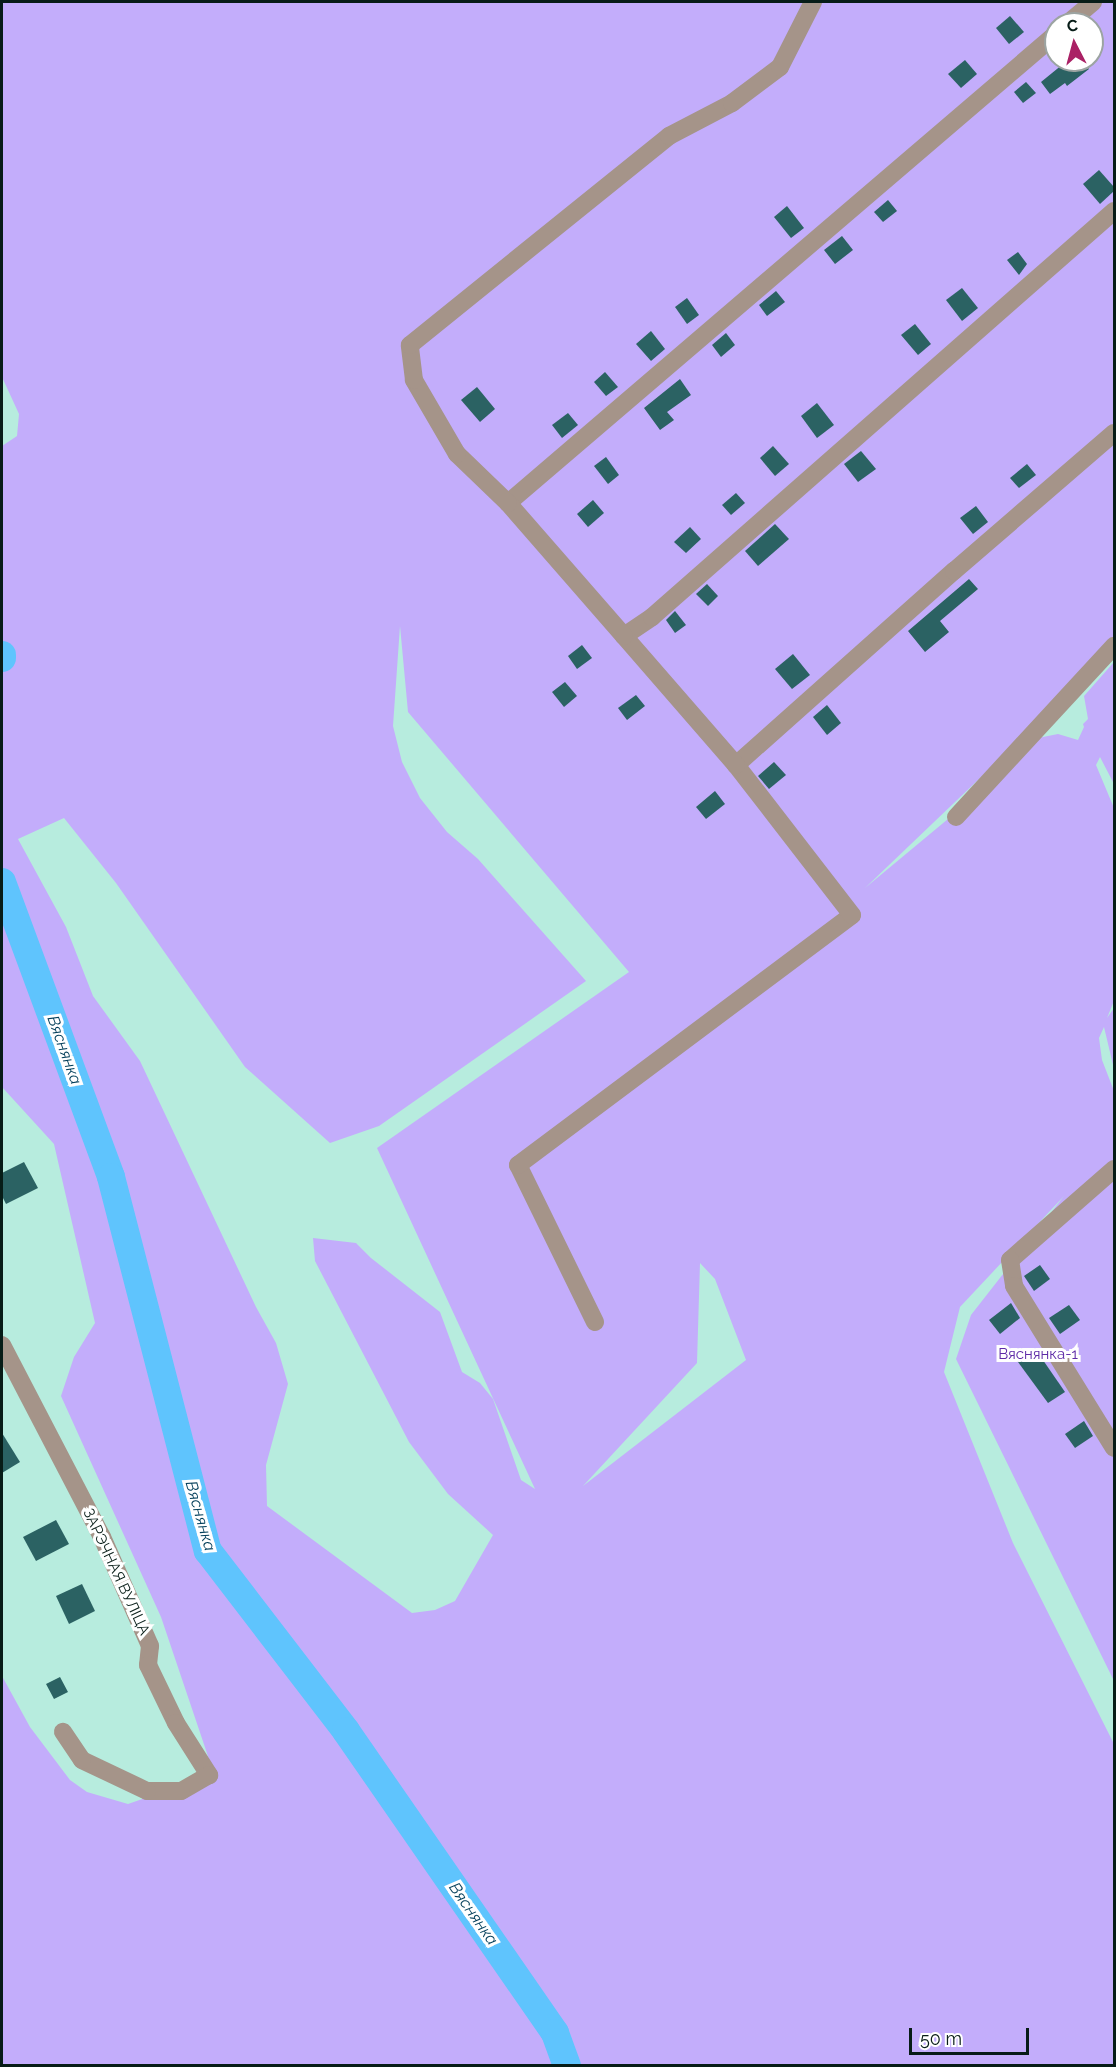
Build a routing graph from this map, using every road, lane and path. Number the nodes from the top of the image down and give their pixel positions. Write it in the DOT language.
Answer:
graph roads {
  1 [pos="813,2"];
  2 [pos="1093,2"];
  3 [pos="1081,12"];
  4 [pos="1044,44"];
  5 [pos="1114,211"];
  6 [pos="1114,433"];
  7 [pos="508,503"];
  8 [pos="624,636"];
  9 [pos="1114,646"];
  10 [pos="736,765"];
  11 [pos="956,817"];
  12 [pos="1114,1169"];
  13 [pos="595,1322"];
  14 [pos="2,1345"];
  15 [pos="1114,1448"];
  16 [pos="63,1732"];
  1 -- 7 [label="street"];
  2 -- 3 [label="street"];
  4 -- 7 [label="street"];
  5 -- 8 [label="street"];
  6 -- 10 [label="street"];
  7 -- 8 [label="street"];
  8 -- 10 [label="street"];
  9 -- 11 [label="street"];
  10 -- 13 [label="street"];
  12 -- 15 [label="street"];
  14 -- 16 [label="street, ЗАРЭЧНАЯ ВУЛІЦА"];
}
